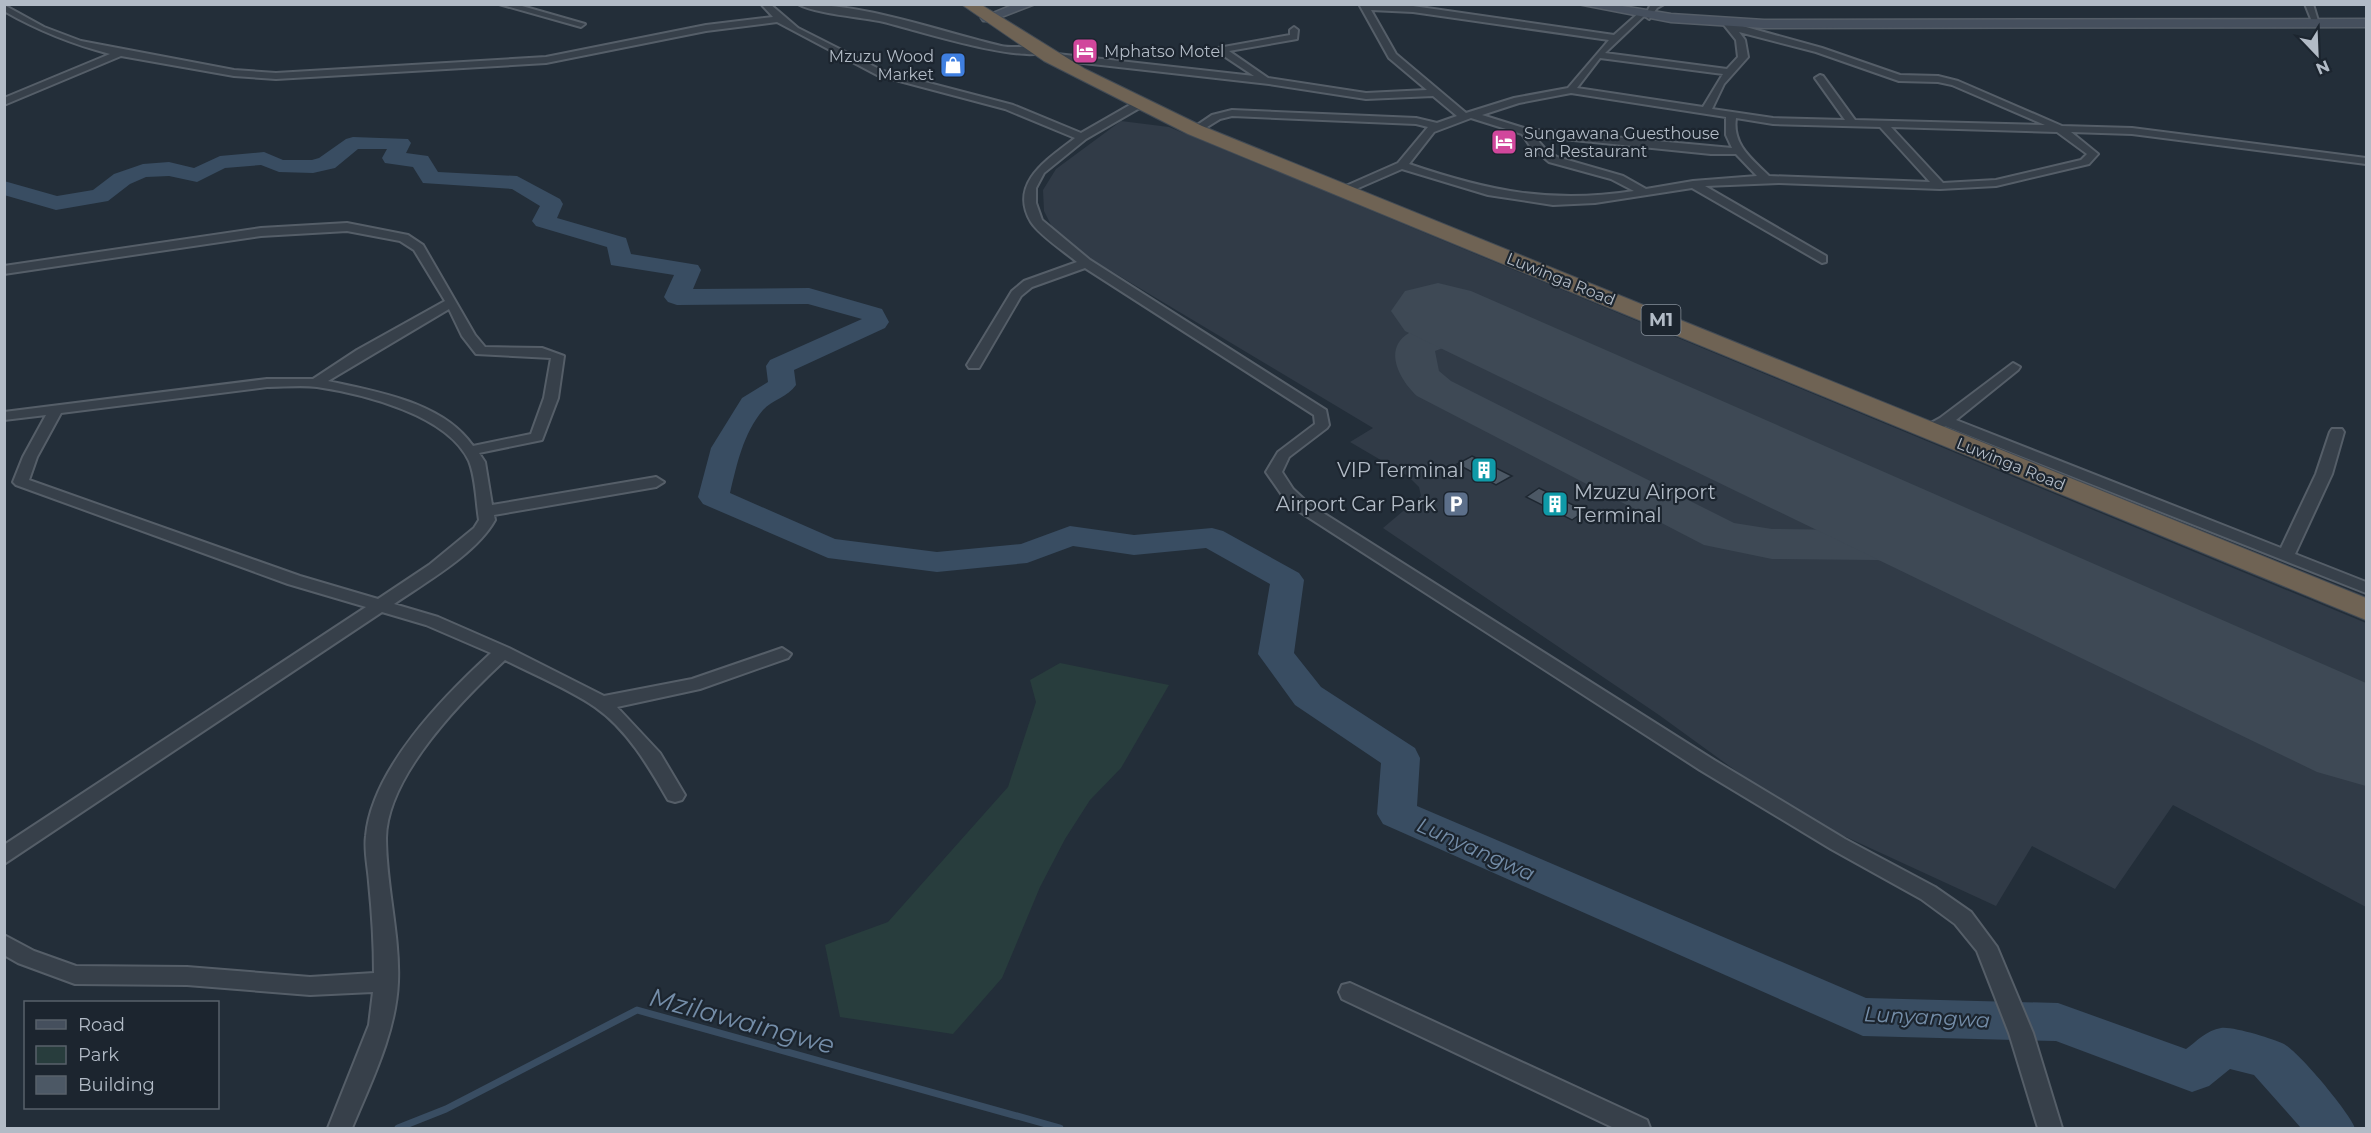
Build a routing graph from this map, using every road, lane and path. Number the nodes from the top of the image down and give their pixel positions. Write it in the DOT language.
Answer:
graph roads {
  1 [pos="503,4"];
  2 [pos="765,4"];
  3 [pos="802,4"];
  4 [pos="1029,4"];
  5 [pos="1584,4"];
  6 [pos="1660,4"];
  7 [pos="2309,4"];
  8 [pos="1364,6"];
  9 [pos="4,7"];
  10 [pos="978,11"];
  11 [pos="1645,15"];
  12 [pos="778,19"];
  13 [pos="2316,22"];
  14 [pos="2367,23"];
  15 [pos="581,24"];
  16 [pos="1729,25"];
  17 [pos="1294,30"];
  18 [pos="1614,38"];
  19 [pos="120,53"];
  20 [pos="1045,54"];
  21 [pos="1598,55"];
  22 [pos="1729,72"];
  23 [pos="1820,78"];
  24 [pos="1269,81"];
  25 [pos="1571,90"];
  26 [pos="1434,93"];
  27 [pos="4,102"];
  28 [pos="1139,104"];
  29 [pos="1705,112"];
  30 [pos="1731,116"];
  31 [pos="1470,117"];
  32 [pos="1853,124"];
  33 [pos="1437,126"];
  34 [pos="1884,126"];
  35 [pos="2057,127"];
  36 [pos="1195,130"];
  37 [pos="1526,132"];
  38 [pos="1082,137"];
  39 [pos="1740,151"];
  40 [pos="2367,161"];
  41 [pos="1402,165"];
  42 [pos="1767,180"];
  43 [pos="1693,184"];
  44 [pos="1941,186"];
  45 [pos="1343,191"];
  46 [pos="1644,192"];
  47 [pos="1822,259"];
  48 [pos="1086,263"];
  49 [pos="4,270"];
  50 [pos="452,302"];
  51 [pos="974,365"];
  52 [pos="2013,367"];
  53 [pos="316,383"];
  54 [pos="55,411"];
  55 [pos="4,416"];
  56 [pos="1936,425"];
  57 [pos="2337,432"];
  58 [pos="469,451"];
  59 [pos="656,482"];
  60 [pos="487,511"];
  61 [pos="2285,557"];
  62 [pos="2367,588"];
  63 [pos="380,607"];
  64 [pos="2367,610"];
  65 [pos="503,652"];
  66 [pos="782,654"];
  67 [pos="602,703"];
  68 [pos="675,795"];
  69 [pos="4,856"];
  70 [pos="4,944"];
  71 [pos="387,982"];
  72 [pos="1350,992"];
  73 [pos="340,1128"];
  74 [pos="1638,1128"];
  75 [pos="2050,1128"];
  1 -- 15 [label="street"];
  2 -- 12 [label="street"];
  3 -- 20 [label="street, M1"];
  4 -- 10 [label="street"];
  5 -- 11 [label="street"];
  6 -- 11 [label="street"];
  7 -- 13 [label="street"];
  8 -- 18 [label="street"];
  8 -- 26 [label="street"];
  9 -- 19 [label="street"];
  10 -- 20 [label="highway, Luwinga Road / M1"];
  11 -- 16 [label="street"];
  11 -- 18 [label="street"];
  12 -- 19 [label="street"];
  12 -- 38 [label="street"];
  13 -- 14 [label="street"];
  13 -- 16 [label="street"];
  16 -- 22 [label="street"];
  16 -- 35 [label="street"];
  17 -- 24 [label="street"];
  18 -- 21 [label="street"];
  19 -- 27 [label="street"];
  20 -- 24 [label="street"];
  20 -- 28 [label="highway, Luwinga Road / M1"];
  21 -- 22 [label="street"];
  21 -- 25 [label="street"];
  22 -- 29 [label="street"];
  23 -- 32 [label="street"];
  24 -- 26 [label="street"];
  25 -- 29 [label="street"];
  25 -- 31 [label="street"];
  26 -- 31 [label="street"];
  28 -- 36 [label="highway, Luwinga Road / M1"];
  28 -- 38 [label="street"];
  29 -- 30 [label="street"];
  30 -- 32 [label="street"];
  30 -- 39 [label="street"];
  31 -- 33 [label="street"];
  31 -- 37 [label="street"];
  32 -- 34 [label="street"];
  33 -- 36 [label="street"];
  33 -- 41 [label="street"];
  34 -- 35 [label="street"];
  34 -- 44 [label="street"];
  35 -- 40 [label="street"];
  35 -- 44 [label="street"];
  36 -- 45 [label="highway, Luwinga Road / M1"];
  37 -- 39 [label="street"];
  37 -- 46 [label="street"];
  38 -- 48 [label="street"];
  39 -- 42 [label="street"];
  41 -- 45 [label="street"];
  41 -- 46 [label="street"];
  42 -- 43 [label="street"];
  42 -- 44 [label="street"];
  43 -- 46 [label="street"];
  43 -- 47 [label="street"];
  45 -- 56 [label="highway, Luwinga Road / M1"];
  48 -- 51 [label="street"];
  48 -- 75 [label="street"];
  49 -- 50 [label="street"];
  50 -- 53 [label="street"];
  50 -- 58 [label="street"];
  52 -- 56 [label="street"];
  53 -- 54 [label="street"];
  53 -- 58 [label="street"];
  54 -- 55 [label="street"];
  54 -- 63 [label="street"];
  56 -- 61 [label="street"];
  56 -- 64 [label="highway, Luwinga Road / M1"];
  57 -- 61 [label="street"];
  58 -- 60 [label="street"];
  59 -- 60 [label="street"];
  60 -- 63 [label="street"];
  61 -- 62 [label="street"];
  63 -- 65 [label="street"];
  63 -- 69 [label="street"];
  65 -- 67 [label="street"];
  65 -- 71 [label="street"];
  66 -- 67 [label="street"];
  67 -- 68 [label="street"];
  70 -- 71 [label="street"];
  71 -- 73 [label="street"];
  72 -- 74 [label="street"];
}
